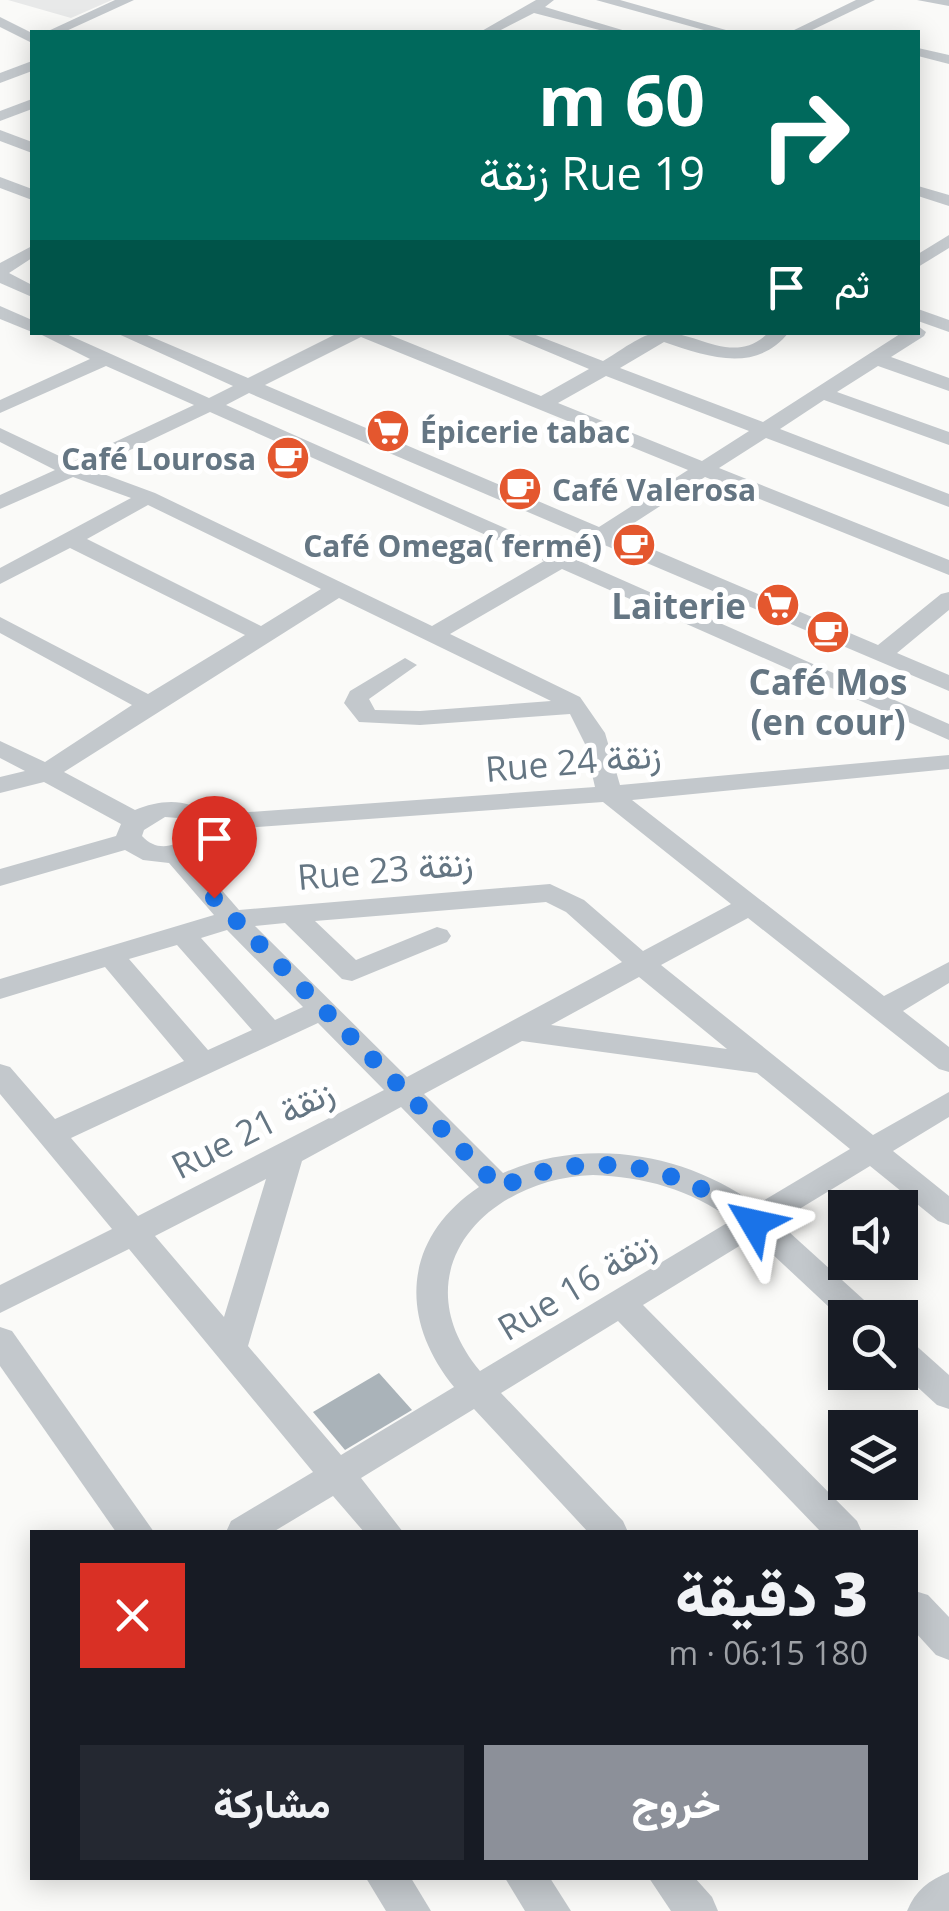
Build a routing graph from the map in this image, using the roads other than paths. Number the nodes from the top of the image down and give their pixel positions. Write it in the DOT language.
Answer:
graph roads {
  1 [pos="127,0"];
  2 [pos="603,0"];
  3 [pos="678,0"];
  4 [pos="868,0"];
  5 [pos="924,0"];
  6 [pos="540,4"];
  7 [pos="947,5"];
  8 [pos="652,13"];
  9 [pos="0,21"];
  10 [pos="816,24"];
  11 [pos="59,30"];
  12 [pos="497,30"];
  13 [pos="617,30"];
  14 [pos="627,30"];
  15 [pos="718,30"];
  16 [pos="802,30"];
  17 [pos="839,30"];
  18 [pos="30,38"];
  19 [pos="30,67"];
  20 [pos="0,78"];
  21 [pos="30,105"];
  22 [pos="0,116"];
  23 [pos="0,135"];
  24 [pos="30,146"];
  25 [pos="0,182"];
  26 [pos="920,191"];
  27 [pos="30,195"];
  28 [pos="949,201"];
  29 [pos="949,240"];
  30 [pos="30,250"];
  31 [pos="30,252"];
  32 [pos="0,257"];
  33 [pos="920,261"];
  34 [pos="0,274"];
  35 [pos="30,291"];
  36 [pos="4,316"];
  37 [pos="30,325"];
  38 [pos="52,335"];
  39 [pos="130,335"];
  40 [pos="350,335"];
  41 [pos="372,335"];
  42 [pos="518,335"];
  43 [pos="664,335"];
  44 [pos="669,335"];
  45 [pos="778,335"];
  46 [pos="913,335"];
  47 [pos="104,360"];
  48 [pos="877,360"];
  49 [pos="605,369"];
  50 [pos="250,385"];
  51 [pos="949,386"];
  52 [pos="822,393"];
  53 [pos="542,404"];
  54 [pos="0,406"];
  55 [pos="210,406"];
  56 [pos="766,430"];
  57 [pos="0,434"];
  58 [pos="949,439"];
  59 [pos="70,469"];
  60 [pos="704,469"];
  61 [pos="944,493"];
  62 [pos="148,497"];
  63 [pos="0,502"];
  64 [pos="597,534"];
  65 [pos="70,539"];
  66 [pos="562,560"];
  67 [pos="949,568"];
  68 [pos="0,577"];
  69 [pos="340,588"];
  70 [pos="949,599"];
  71 [pos="0,624"];
  72 [pos="436,634"];
  73 [pos="262,636"];
  74 [pos="880,654"];
  75 [pos="405,665"];
  76 [pos="949,684"];
  77 [pos="150,704"];
  78 [pos="576,706"];
  79 [pos="949,732"];
  80 [pos="0,748"];
  81 [pos="949,762"];
  82 [pos="44,774"];
  83 [pos="0,786"];
  84 [pos="609,794"];
  85 [pos="202,823"];
  86 [pos="133,831"];
  87 [pos="176,854"];
  88 [pos="0,878"];
  89 [pos="747,906"];
  90 [pos="291,914"];
  91 [pos="232,919"];
  92 [pos="182,934"];
  93 [pos="436,936"];
  94 [pos="112,956"];
  95 [pos="641,964"];
  96 [pos="949,971"];
  97 [pos="0,989"];
  98 [pos="322,1010"];
  99 [pos="880,1011"];
  100 [pos="520,1031"];
  101 [pos="271,1033"];
  102 [pos="949,1062"];
  103 [pos="202,1064"];
  104 [pos="766,1064"];
  105 [pos="0,1074"];
  106 [pos="402,1091"];
  107 [pos="942,1116"];
  108 [pos="50,1134"];
  109 [pos="872,1151"];
  110 [pos="289,1154"];
  111 [pos="500,1188"];
  112 [pos="949,1214"];
  113 [pos="754,1223"];
  114 [pos="132,1231"];
  115 [pos="0,1300"];
  116 [pos="842,1300"];
  117 [pos="622,1304"];
  118 [pos="0,1340"];
  119 [pos="231,1348"];
  120 [pos="918,1368"];
  121 [pos="478,1391"];
  122 [pos="949,1395"];
  123 [pos="338,1475"];
  124 [pos="135,1530"];
  125 [pos="247,1530"];
  126 [pos="383,1530"];
  127 [pos="608,1530"];
  128 [pos="842,1530"];
  129 [pos="918,1611"];
  130 [pos="949,1643"];
  131 [pos="388,1880"];
  132 [pos="527,1880"];
  133 [pos="670,1880"];
  134 [pos="949,1892"];
  135 [pos="411,1911"];
  136 [pos="551,1911"];
  137 [pos="698,1911"];
  138 [pos="926,1911"];
  1 -- 11 [label="street"];
  2 -- 8 [label="street"];
  3 -- 8 [label="street"];
  4 -- 10 [label="street"];
  5 -- 7 [label="street"];
  6 -- 12 [label="street"];
  6 -- 13 [label="street"];
  8 -- 14 [label="street"];
  8 -- 15 [label="street"];
  9 -- 18 [label="street"];
  10 -- 16 [label="street"];
  10 -- 17 [label="street"];
  19 -- 20 [label="street"];
  21 -- 22 [label="street"];
  23 -- 24 [label="street"];
  25 -- 27 [label="street"];
  26 -- 28 [label="street"];
  29 -- 33 [label="street"];
  30 -- 32 [label="street"];
  31 -- 34 [label="street"];
  34 -- 35 [label="street"];
  36 -- 37 [label="street"];
  38 -- 47 [label="street"];
  39 -- 50 [label="street"];
  40 -- 50 [label="street"];
  41 -- 53 [label="street"];
  42 -- 49 [label="street"];
  43 -- 49 [label="street"];
  44 -- 45 [label="street"];
  46 -- 48 [label="street"];
  47 -- 54 [label="street"];
  47 -- 55 [label="street"];
  48 -- 51 [label="street"];
  48 -- 52 [label="street"];
  49 -- 53 [label="street"];
  49 -- 56 [label="street"];
  50 -- 55 [label="street"];
  50 -- 64 [label="street"];
  52 -- 56 [label="street"];
  52 -- 58 [label="street"];
  53 -- 60 [label="street"];
  55 -- 59 [label="street"];
  55 -- 66 [label="street"];
  56 -- 60 [label="street"];
  56 -- 61 [label="street"];
  57 -- 59 [label="street"];
  59 -- 62 [label="street"];
  59 -- 63 [label="street"];
  60 -- 64 [label="street"];
  60 -- 67 [label="street"];
  62 -- 65 [label="street"];
  62 -- 69 [label="street"];
  64 -- 66 [label="street"];
  64 -- 74 [label="street"];
  65 -- 68 [label="street"];
  65 -- 73 [label="street"];
  66 -- 72 [label="street"];
  66 -- 79 [label="street"];
  69 -- 72 [label="street"];
  69 -- 73 [label="street"];
  70 -- 74 [label="street"];
  71 -- 77 [label="street"];
  72 -- 78 [label="street"];
  73 -- 77 [label="street"];
  74 -- 76 [label="street"];
  75 -- 78 [label="street"];
  77 -- 82 [label="street"];
  78 -- 84 [label="street"];
  80 -- 82 [label="street"];
  81 -- 84 [label="street, Rue 24 زنقة"];
  82 -- 83 [label="street"];
  82 -- 86 [label="street"];
  84 -- 85 [label="street, Rue 24 زنقة"];
  84 -- 89 [label="street"];
  85 -- 86 [label="street"];
  85 -- 87 [label="street"];
  86 -- 87 [label="street"];
  86 -- 88 [label="street"];
  87 -- 91 [label="street"];
  89 -- 95 [label="street, Rue 21 زنقة"];
  89 -- 99 [label="street"];
  90 -- 91 [label="street, Rue 23 زنقة"];
  90 -- 93 [label="street"];
  90 -- 95 [label="street, Rue 23 زنقة"];
  91 -- 92 [label="street, Rue 23 زنقة"];
  91 -- 98 [label="street"];
  92 -- 94 [label="street, Rue 23 زنقة"];
  92 -- 101 [label="street"];
  94 -- 97 [label="street, Rue 23 زنقة"];
  94 -- 103 [label="street"];
  95 -- 100 [label="street, Rue 21 زنقة"];
  95 -- 104 [label="street, Rue 23 زنقة"];
  96 -- 99 [label="street"];
  98 -- 101 [label="street"];
  98 -- 106 [label="street"];
  99 -- 102 [label="street"];
  100 -- 104 [label="street"];
  100 -- 106 [label="street, Rue 21 زنقة"];
  101 -- 103 [label="street"];
  103 -- 108 [label="street"];
  104 -- 109 [label="street, Rue 23 زنقة"];
  105 -- 108 [label="street"];
  106 -- 110 [label="street, Rue 21 زنقة"];
  106 -- 111 [label="street"];
  107 -- 109 [label="street, Rue 16 زنقة"];
  108 -- 114 [label="street"];
  109 -- 112 [label="street, Rue 23 زنقة"];
  109 -- 113 [label="street, Rue 16 زنقة"];
  110 -- 114 [label="street, Rue 21 زنقة"];
  110 -- 119 [label="street"];
  111 -- 113 [label="street"];
  111 -- 121 [label="street"];
  113 -- 116 [label="street"];
  113 -- 117 [label="street, Rue 16 زنقة"];
  114 -- 115 [label="street, Rue 21 زنقة"];
  114 -- 119 [label="street"];
  117 -- 121 [label="street, Rue 16 زنقة"];
  117 -- 128 [label="street"];
  118 -- 124 [label="street"];
  119 -- 123 [label="street"];
  120 -- 122 [label="street"];
  121 -- 123 [label="street, Rue 16 زنقة"];
  121 -- 127 [label="street"];
  123 -- 125 [label="street, Rue 16 زنقة"];
  123 -- 126 [label="street"];
  129 -- 130 [label="street"];
  131 -- 135 [label="street"];
  132 -- 136 [label="street"];
  133 -- 137 [label="street"];
  134 -- 138 [label="street"];
}
